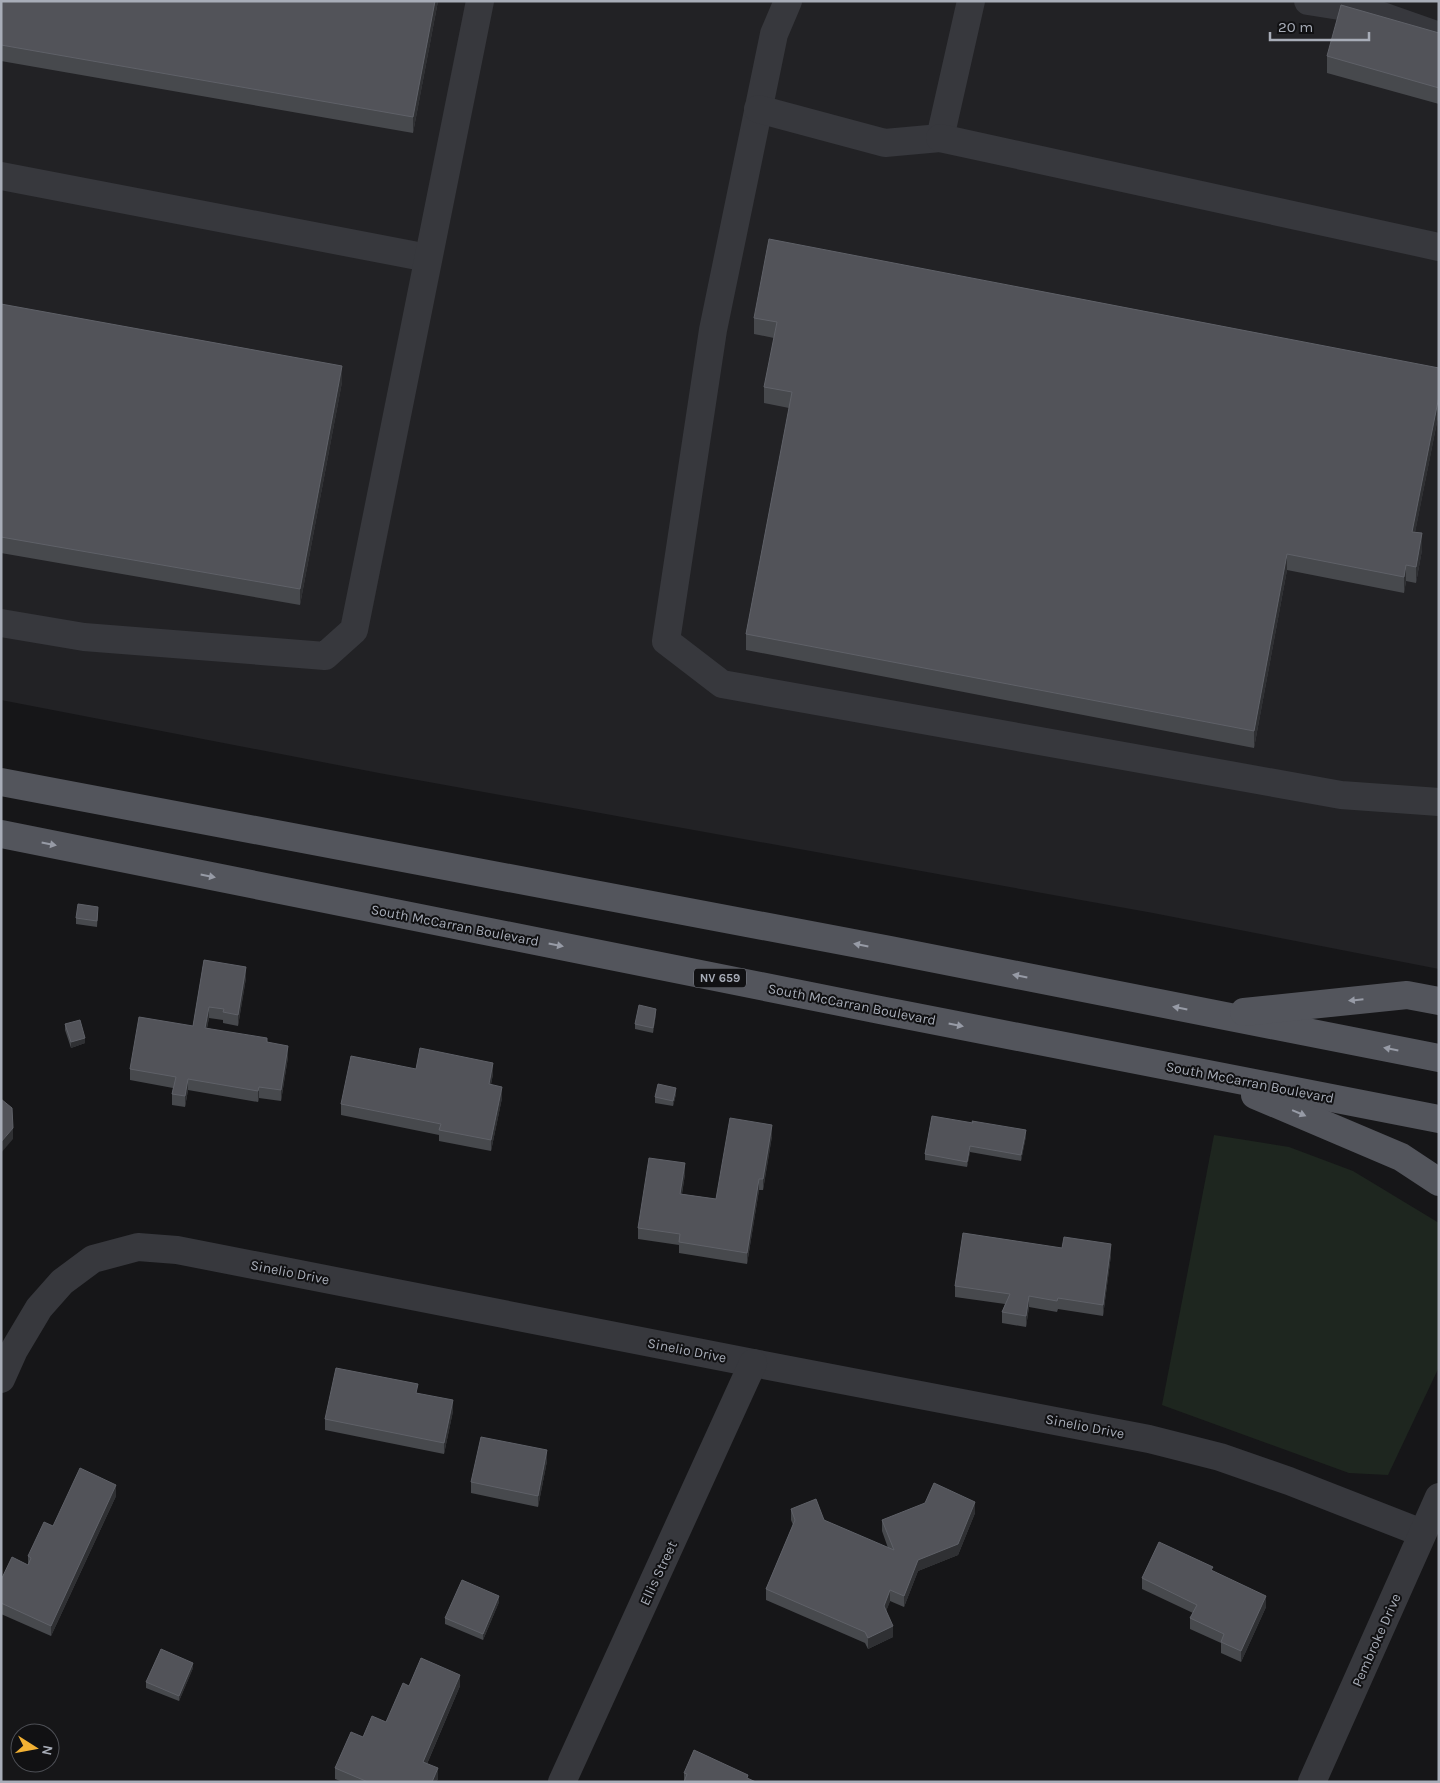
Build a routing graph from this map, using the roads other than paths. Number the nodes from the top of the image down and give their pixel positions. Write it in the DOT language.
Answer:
graph roads {
  1 [pos="480,1"];
  2 [pos="788,1"];
  3 [pos="971,1"];
  4 [pos="1308,1"];
  5 [pos="1439,36"];
  6 [pos="758,109"];
  7 [pos="940,138"];
  8 [pos="1,176"];
  9 [pos="1439,246"];
  10 [pos="428,258"];
  11 [pos="1,623"];
  12 [pos="1,782"];
  13 [pos="1439,802"];
  14 [pos="1,834"];
  15 [pos="1439,1001"];
  16 [pos="1216,1015"];
  17 [pos="1439,1058"];
  18 [pos="1205,1074"];
  19 [pos="1439,1119"];
  20 [pos="1439,1182"];
  21 [pos="753,1363"];
  22 [pos="1,1379"];
  23 [pos="1439,1497"];
  24 [pos="1422,1533"];
  25 [pos="562,1782"];
  26 [pos="1312,1782"];
  1 -- 10 [label="street"];
  2 -- 6 [label="street"];
  3 -- 7 [label="street"];
  4 -- 5 [label="street"];
  6 -- 7 [label="street"];
  6 -- 13 [label="street"];
  7 -- 9 [label="street"];
  8 -- 10 [label="street"];
  10 -- 11 [label="street"];
  16 -- 12 [label="main road, one-way"];
  14 -- 18 [label="main road, South McCarran Boulevard / NV 659, one-way"];
  15 -- 16 [label="main road, one-way"];
  17 -- 16 [label="main road, one-way"];
  18 -- 19 [label="main road, South McCarran Boulevard / NV 659"];
  18 -- 20 [label="main road, one-way"];
  21 -- 22 [label="street, Sinelio Drive"];
  21 -- 24 [label="street, Sinelio Drive"];
  21 -- 25 [label="street, Ellis Street"];
  23 -- 24 [label="street, Pembroke Drive"];
  24 -- 26 [label="street, Pembroke Drive"];
}
